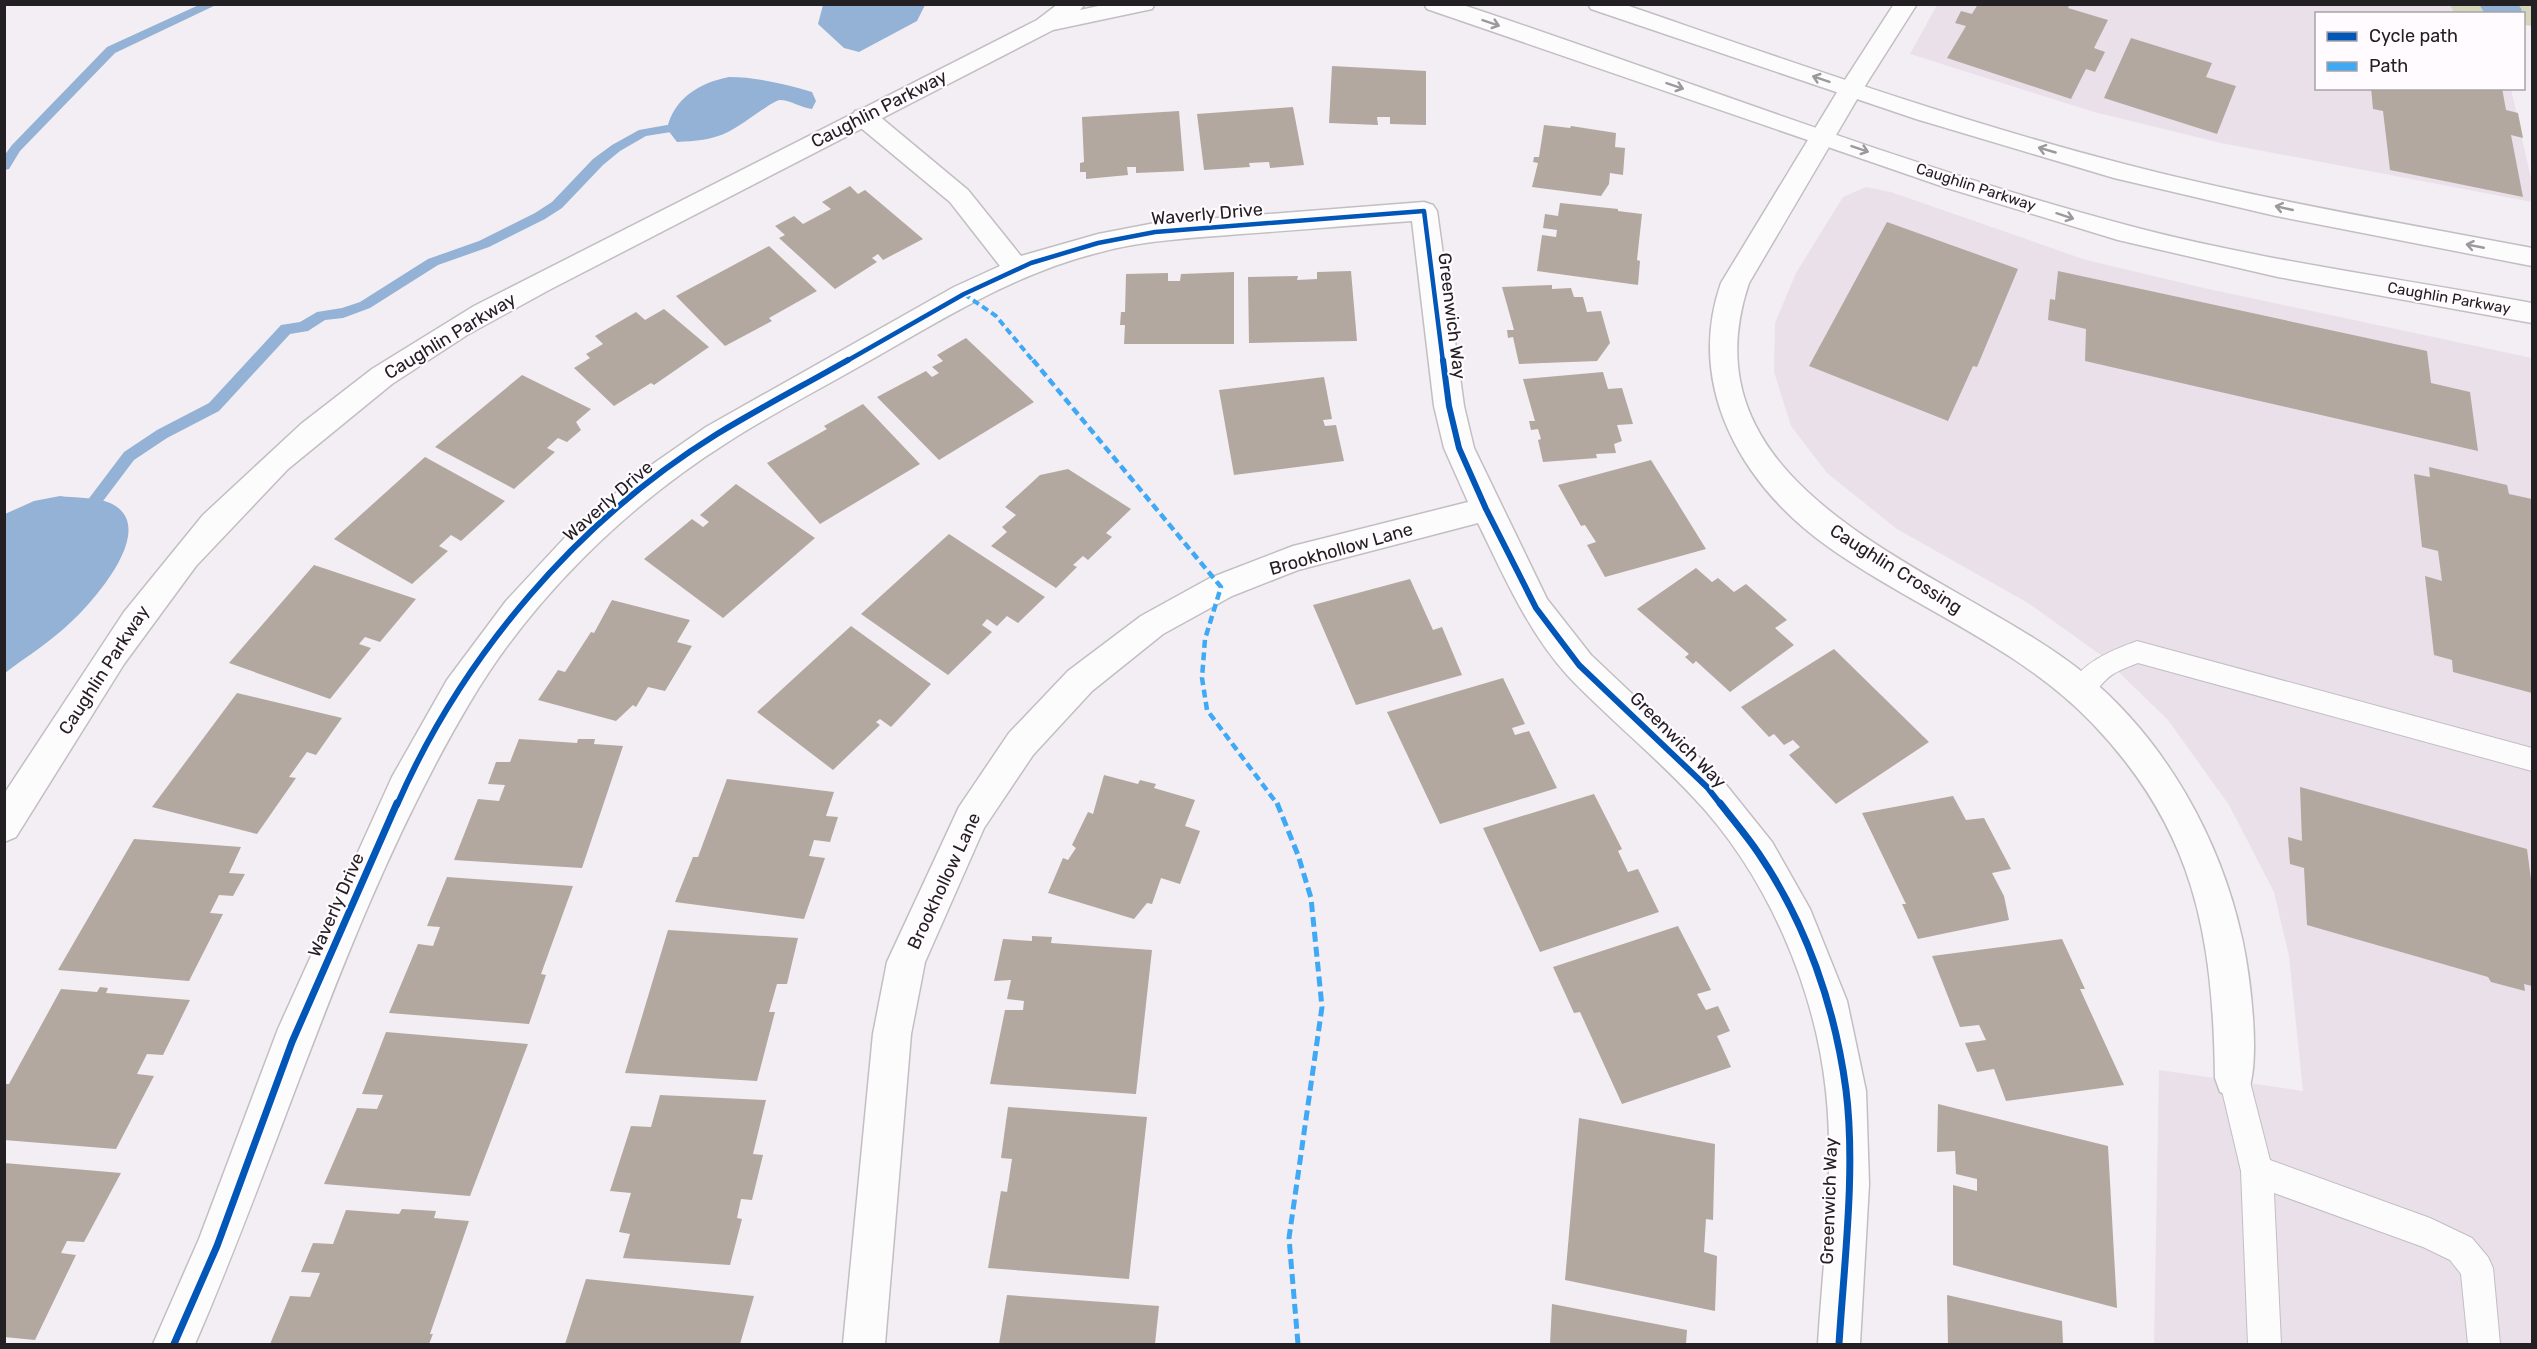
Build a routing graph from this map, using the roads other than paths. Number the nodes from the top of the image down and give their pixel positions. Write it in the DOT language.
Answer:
graph roads {
  1 [pos="1074,4"];
  2 [pos="1144,4"];
  3 [pos="1435,4"];
  4 [pos="1599,4"];
  5 [pos="1906,4"];
  6 [pos="1045,25"];
  7 [pos="1851,89"];
  8 [pos="864,117"];
  9 [pos="1823,136"];
  10 [pos="1424,211"];
  11 [pos="2532,257"];
  12 [pos="1016,269"];
  13 [pos="2532,313"];
  14 [pos="1486,509"];
  15 [pos="2080,690"];
  16 [pos="2532,760"];
  17 [pos="4,826"];
  18 [pos="2234,1077"];
  19 [pos="2257,1172"];
  20 [pos="174,1344"];
  21 [pos="864,1344"];
  22 [pos="1839,1344"];
  23 [pos="2264,1344"];
  24 [pos="2484,1344"];
  1 -- 6 [label="street, Caughlin Parkway"];
  2 -- 6 [label="street, Caughlin Parkway"];
  3 -- 9 [label="street, Caughlin Parkway, one-way"];
  7 -- 4 [label="street, one-way"];
  5 -- 7 [label="street, Caughlin Crossing"];
  6 -- 8 [label="street, Caughlin Parkway"];
  7 -- 9 [label="street, Caughlin Crossing"];
  11 -- 7 [label="street, one-way"];
  8 -- 12 [label="street"];
  8 -- 17 [label="street, Caughlin Parkway"];
  9 -- 13 [label="street, Caughlin Parkway, one-way"];
  9 -- 15 [label="street, Caughlin Crossing"];
  10 -- 12 [label="street, Waverly Drive"];
  10 -- 14 [label="street, Greenwich Way"];
  12 -- 20 [label="street, Waverly Drive"];
  14 -- 21 [label="street, Brookhollow Lane"];
  14 -- 22 [label="street, Greenwich Way"];
  15 -- 16 [label="lane"];
  15 -- 18 [label="street, Caughlin Crossing"];
  18 -- 19 [label="lane"];
  19 -- 23 [label="lane"];
  19 -- 24 [label="lane"];
}
